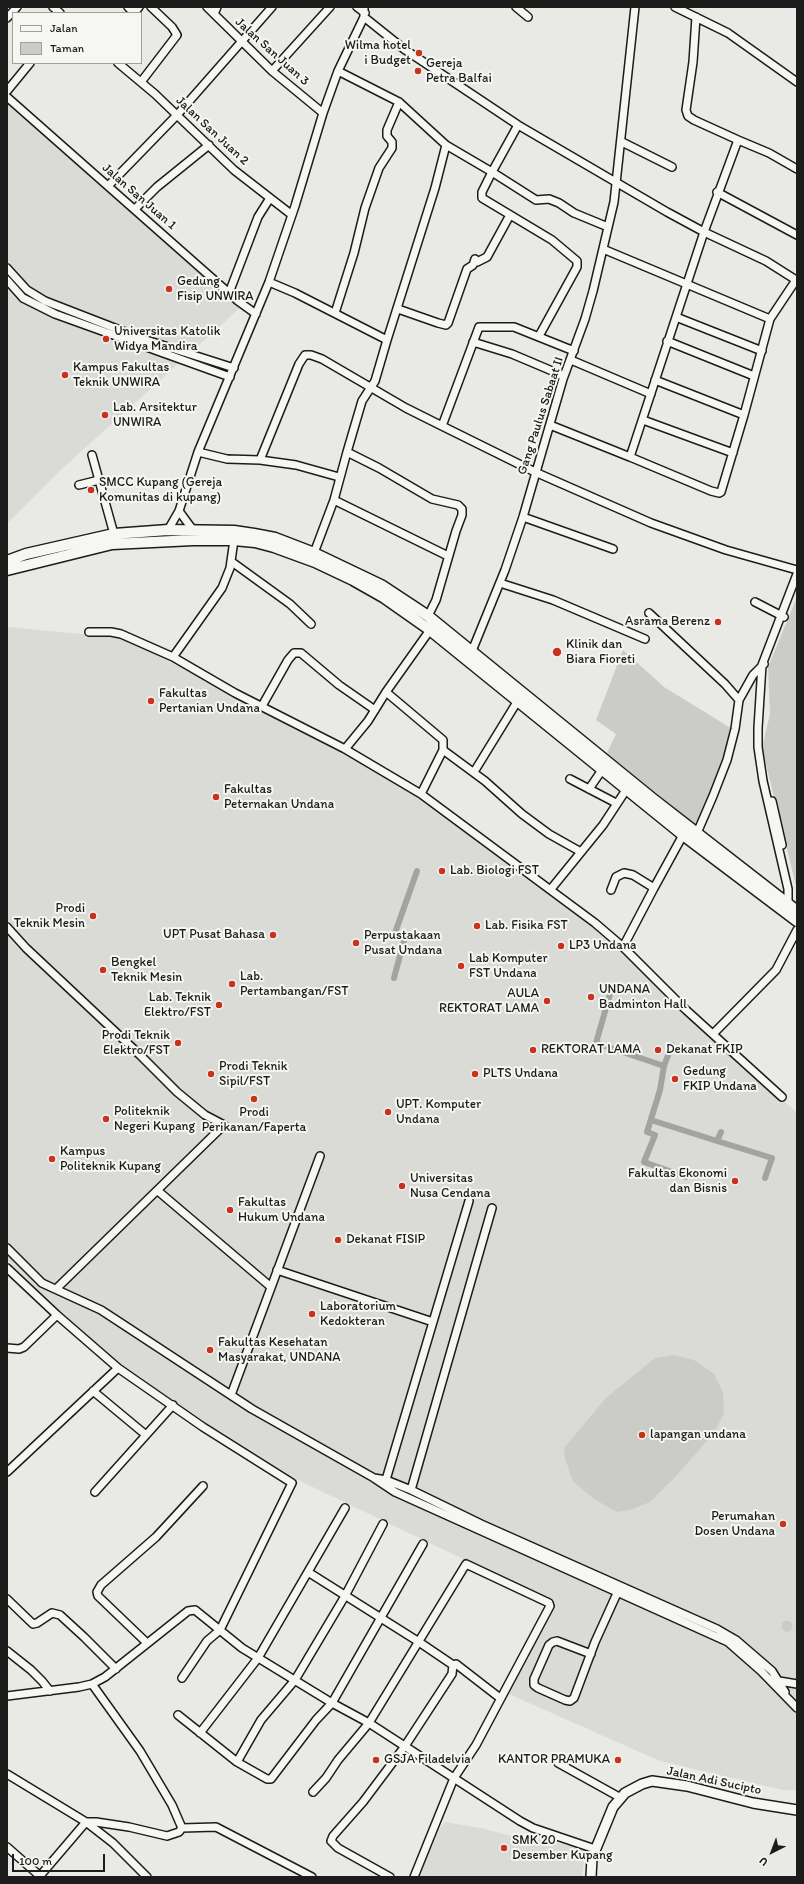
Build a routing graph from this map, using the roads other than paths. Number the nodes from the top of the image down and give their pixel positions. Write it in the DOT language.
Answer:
graph roads {
  1 [pos="151,7"];
  2 [pos="207,7"];
  3 [pos="217,7"];
  4 [pos="272,7"];
  5 [pos="330,7"];
  6 [pos="357,7"];
  7 [pos="516,7"];
  8 [pos="635,7"];
  9 [pos="675,7"];
  10 [pos="365,11"];
  11 [pos="214,14"];
  12 [pos="528,17"];
  13 [pos="696,17"];
  14 [pos="242,42"];
  15 [pos="29,64"];
  16 [pos="119,64"];
  17 [pos="272,71"];
  18 [pos="338,72"];
  19 [pos="141,82"];
  20 [pos="797,82"];
  21 [pos="7,91"];
  22 [pos="7,97"];
  23 [pos="399,102"];
  24 [pos="323,113"];
  25 [pos="177,115"];
  26 [pos="518,125"];
  27 [pos="738,140"];
  28 [pos="622,142"];
  29 [pos="446,145"];
  30 [pos="209,146"];
  31 [pos="672,167"];
  32 [pos="797,169"];
  33 [pos="492,172"];
  34 [pos="617,183"];
  35 [pos="108,186"];
  36 [pos="717,192"];
  37 [pos="270,198"];
  38 [pos="135,209"];
  39 [pos="292,215"];
  40 [pos="510,215"];
  41 [pos="608,227"];
  42 [pos="704,232"];
  43 [pos="797,235"];
  44 [pos="603,249"];
  45 [pos="7,268"];
  46 [pos="7,280"];
  47 [pos="797,280"];
  48 [pos="269,282"];
  49 [pos="686,285"];
  50 [pos="229,293"];
  51 [pos="398,309"];
  52 [pos="335,313"];
  53 [pos="256,314"];
  54 [pos="676,316"];
  55 [pos="770,319"];
  56 [pos="539,336"];
  57 [pos="387,340"];
  58 [pos="668,341"];
  59 [pos="473,342"];
  60 [pos="170,348"];
  61 [pos="574,351"];
  62 [pos="762,352"];
  63 [pos="167,355"];
  64 [pos="571,360"];
  65 [pos="234,368"];
  66 [pos="564,376"];
  67 [pos="754,376"];
  68 [pos="230,377"];
  69 [pos="655,380"];
  70 [pos="372,388"];
  71 [pos="651,394"];
  72 [pos="744,415"];
  73 [pos="643,420"];
  74 [pos="550,425"];
  75 [pos="442,426"];
  76 [pos="198,452"];
  77 [pos="347,452"];
  78 [pos="733,454"];
  79 [pos="92,455"];
  80 [pos="630,457"];
  81 [pos="260,460"];
  82 [pos="535,472"];
  83 [pos="339,478"];
  84 [pos="99,480"];
  85 [pos="79,485"];
  86 [pos="334,500"];
  87 [pos="179,511"];
  88 [pos="523,518"];
  89 [pos="168,530"];
  90 [pos="193,530"];
  91 [pos="114,534"];
  92 [pos="234,540"];
  93 [pos="91,544"];
  94 [pos="612,549"];
  95 [pos="314,553"];
  96 [pos="448,556"];
  97 [pos="7,560"];
  98 [pos="232,562"];
  99 [pos="7,570"];
  100 [pos="797,570"];
  101 [pos="797,574"];
  102 [pos="500,583"];
  103 [pos="797,585"];
  104 [pos="755,602"];
  105 [pos="649,613"];
  106 [pos="428,616"];
  107 [pos="783,617"];
  108 [pos="311,624"];
  109 [pos="430,630"];
  110 [pos="89,632"];
  111 [pos="645,639"];
  112 [pos="472,651"];
  113 [pos="173,657"];
  114 [pos="764,664"];
  115 [pos="498,679"];
  116 [pos="386,692"];
  117 [pos="739,700"];
  118 [pos="518,702"];
  119 [pos="262,706"];
  120 [pos="375,710"];
  121 [pos="345,749"];
  122 [pos="443,750"];
  123 [pos="602,770"];
  124 [pos="474,772"];
  125 [pos="570,779"];
  126 [pos="590,789"];
  127 [pos="626,790"];
  128 [pos="421,794"];
  129 [pos="616,803"];
  130 [pos="696,833"];
  131 [pos="683,836"];
  132 [pos="581,852"];
  133 [pos="654,888"];
  134 [pos="551,889"];
  135 [pos="611,890"];
  136 [pos="788,903"];
  137 [pos="797,911"];
  138 [pos="797,921"];
  139 [pos="7,927"];
  140 [pos="797,930"];
  141 [pos="623,947"];
  142 [pos="713,1034"];
  143 [pos="782,1097"];
  144 [pos="320,1156"];
  145 [pos="158,1191"];
  146 [pos="469,1201"];
  147 [pos="492,1208"];
  148 [pos="8,1253"];
  149 [pos="7,1268"];
  150 [pos="277,1270"];
  151 [pos="271,1287"];
  152 [pos="57,1288"];
  153 [pos="57,1315"];
  154 [pos="433,1322"];
  155 [pos="7,1348"];
  156 [pos="118,1368"];
  157 [pos="93,1391"];
  158 [pos="231,1395"];
  159 [pos="173,1405"];
  160 [pos="146,1435"];
  161 [pos="7,1472"];
  162 [pos="385,1483"];
  163 [pos="203,1486"];
  164 [pos="411,1490"];
  165 [pos="95,1492"];
  166 [pos="344,1508"];
  167 [pos="383,1524"];
  168 [pos="495,1534"];
  169 [pos="423,1544"];
  170 [pos="308,1572"];
  171 [pos="619,1590"];
  172 [pos="345,1596"];
  173 [pos="7,1600"];
  174 [pos="382,1618"];
  175 [pos="220,1630"];
  176 [pos="419,1642"];
  177 [pos="147,1643"];
  178 [pos="7,1651"];
  179 [pos="591,1654"];
  180 [pos="258,1658"];
  181 [pos="453,1665"];
  182 [pos="763,1668"];
  183 [pos="116,1669"];
  184 [pos="182,1678"];
  185 [pos="295,1680"];
  186 [pos="779,1681"];
  187 [pos="92,1684"];
  188 [pos="797,1684"];
  189 [pos="50,1691"];
  190 [pos="7,1696"];
  191 [pos="500,1698"];
  192 [pos="787,1698"];
  193 [pos="332,1703"];
  194 [pos="797,1708"];
  195 [pos="178,1715"];
  196 [pos="369,1723"];
  197 [pos="200,1733"];
  198 [pos="405,1746"];
  199 [pos="237,1762"];
  200 [pos="558,1764"];
  201 [pos="7,1774"];
  202 [pos="454,1778"];
  203 [pos="313,1792"];
  204 [pos="621,1798"];
  205 [pos="797,1810"];
  206 [pos="86,1822"];
  207 [pos="182,1828"];
  208 [pos="7,1847"];
  209 [pos="595,1849"];
  210 [pos="40,1876"];
  211 [pos="147,1877"];
  212 [pos="312,1877"];
  213 [pos="390,1877"];
  214 [pos="414,1877"];
  215 [pos="591,1877"];
  1 -- 19 [label="street"];
  2 -- 11 [label="street, Jalan San Juan 3"];
  3 -- 11 [label="street"];
  4 -- 14 [label="street"];
  5 -- 17 [label="street"];
  6 -- 10 [label="street"];
  7 -- 12 [label="street"];
  8 -- 28 [label="street, Gang Paulus Sabaat II"];
  9 -- 13 [label="street"];
  10 -- 18 [label="street"];
  10 -- 26 [label="street"];
  11 -- 14 [label="street, Jalan San Juan 3"];
  13 -- 20 [label="street"];
  13 -- 27 [label="street"];
  14 -- 17 [label="street, Jalan San Juan 3"];
  14 -- 25 [label="street"];
  15 -- 21 [label="street"];
  16 -- 19 [label="street, Jalan San Juan 2"];
  17 -- 24 [label="street, Jalan San Juan 3"];
  18 -- 23 [label="street"];
  18 -- 24 [label="street"];
  19 -- 25 [label="street, Jalan San Juan 2"];
  22 -- 35 [label="street, Jalan San Juan 1"];
  23 -- 29 [label="street"];
  23 -- 52 [label="street"];
  24 -- 39 [label="street"];
  25 -- 30 [label="street, Jalan San Juan 2"];
  25 -- 35 [label="street"];
  26 -- 33 [label="street"];
  26 -- 34 [label="street"];
  27 -- 32 [label="street"];
  27 -- 36 [label="street"];
  28 -- 31 [label="street"];
  28 -- 34 [label="street, Gang Paulus Sabaat II"];
  29 -- 33 [label="street"];
  29 -- 51 [label="street"];
  30 -- 37 [label="street, Jalan San Juan 2"];
  30 -- 38 [label="street"];
  33 -- 40 [label="street"];
  33 -- 41 [label="street"];
  34 -- 41 [label="street, Gang Paulus Sabaat II"];
  34 -- 42 [label="street"];
  35 -- 38 [label="street, Jalan San Juan 1"];
  36 -- 42 [label="street"];
  36 -- 43 [label="street"];
  37 -- 39 [label="street, Jalan San Juan 2"];
  37 -- 50 [label="street"];
  38 -- 50 [label="street, Jalan San Juan 1"];
  39 -- 48 [label="street"];
  40 -- 51 [label="street"];
  40 -- 56 [label="street"];
  41 -- 44 [label="street, Gang Paulus Sabaat II"];
  42 -- 47 [label="street"];
  42 -- 49 [label="street"];
  44 -- 49 [label="street"];
  44 -- 61 [label="street, Gang Paulus Sabaat II"];
  45 -- 60 [label="street"];
  46 -- 63 [label="street"];
  47 -- 55 [label="street"];
  48 -- 52 [label="street"];
  48 -- 53 [label="street"];
  49 -- 54 [label="street"];
  49 -- 55 [label="street"];
  50 -- 53 [label="street, Jalan San Juan 1"];
  51 -- 57 [label="street"];
  52 -- 57 [label="street"];
  53 -- 65 [label="street"];
  54 -- 58 [label="street"];
  54 -- 62 [label="street"];
  55 -- 62 [label="street"];
  56 -- 59 [label="street"];
  56 -- 61 [label="street"];
  57 -- 70 [label="street"];
  58 -- 67 [label="street"];
  58 -- 69 [label="street"];
  59 -- 66 [label="street"];
  59 -- 75 [label="street"];
  60 -- 63 [label="street"];
  60 -- 65 [label="street"];
  61 -- 64 [label="street, Gang Paulus Sabaat II"];
  62 -- 67 [label="street"];
  63 -- 68 [label="street"];
  64 -- 66 [label="street, Gang Paulus Sabaat II"];
  64 -- 71 [label="street"];
  65 -- 68 [label="street"];
  66 -- 74 [label="street, Gang Paulus Sabaat II"];
  67 -- 72 [label="street"];
  68 -- 76 [label="street"];
  69 -- 71 [label="street"];
  69 -- 72 [label="street"];
  70 -- 75 [label="street"];
  70 -- 77 [label="street"];
  70 -- 81 [label="street"];
  71 -- 73 [label="street"];
  72 -- 78 [label="street"];
  73 -- 78 [label="street"];
  73 -- 80 [label="street"];
  74 -- 80 [label="street"];
  74 -- 82 [label="street, Gang Paulus Sabaat II"];
  75 -- 82 [label="street"];
  76 -- 81 [label="street"];
  76 -- 87 [label="street"];
  77 -- 83 [label="street"];
  77 -- 96 [label="street"];
  78 -- 80 [label="street"];
  79 -- 84 [label="street"];
  81 -- 83 [label="street"];
  82 -- 88 [label="street, Gang Paulus Sabaat II"];
  82 -- 100 [label="street"];
  83 -- 86 [label="street"];
  84 -- 85 [label="street"];
  84 -- 91 [label="street"];
  86 -- 95 [label="street"];
  86 -- 96 [label="street"];
  87 -- 89 [label="street"];
  87 -- 90 [label="street"];
  88 -- 94 [label="street"];
  88 -- 102 [label="street, Gang Paulus Sabaat II"];
  89 -- 90 [label="highway"];
  89 -- 91 [label="highway"];
  90 -- 95 [label="highway"];
  91 -- 93 [label="highway"];
  92 -- 93 [label="highway"];
  92 -- 98 [label="street"];
  92 -- 109 [label="highway"];
  93 -- 97 [label="highway"];
  93 -- 99 [label="highway"];
  95 -- 106 [label="highway"];
  96 -- 106 [label="street"];
  98 -- 108 [label="street"];
  98 -- 113 [label="street"];
  101 -- 107 [label="street"];
  102 -- 111 [label="street"];
  102 -- 112 [label="street, Gang Paulus Sabaat II"];
  103 -- 107 [label="street"];
  104 -- 107 [label="street"];
  105 -- 117 [label="street"];
  106 -- 112 [label="highway"];
  107 -- 114 [label="street"];
  109 -- 115 [label="highway"];
  109 -- 116 [label="street"];
  110 -- 113 [label="street"];
  112 -- 115 [label="highway"];
  113 -- 119 [label="street"];
  114 -- 117 [label="street"];
  114 -- 136 [label="street"];
  115 -- 118 [label="highway"];
  115 -- 130 [label="highway"];
  116 -- 120 [label="street"];
  116 -- 122 [label="street"];
  117 -- 130 [label="street"];
  118 -- 123 [label="highway"];
  118 -- 124 [label="street"];
  119 -- 120 [label="street"];
  119 -- 121 [label="street"];
  120 -- 121 [label="street"];
  121 -- 128 [label="street"];
  122 -- 124 [label="street"];
  122 -- 128 [label="street"];
  123 -- 126 [label="street"];
  123 -- 127 [label="highway"];
  124 -- 132 [label="street"];
  125 -- 126 [label="street"];
  126 -- 129 [label="street"];
  127 -- 129 [label="street"];
  127 -- 131 [label="highway"];
  128 -- 134 [label="street"];
  129 -- 132 [label="street"];
  130 -- 136 [label="highway"];
  131 -- 133 [label="street"];
  131 -- 138 [label="highway"];
  132 -- 134 [label="street"];
  133 -- 135 [label="street"];
  133 -- 141 [label="street"];
  134 -- 141 [label="street"];
  136 -- 137 [label="highway"];
  139 -- 145 [label="street"];
  140 -- 142 [label="street"];
  141 -- 142 [label="street"];
  142 -- 143 [label="street"];
  144 -- 150 [label="street"];
  145 -- 151 [label="street"];
  145 -- 152 [label="street"];
  146 -- 154 [label="street"];
  147 -- 164 [label="street"];
  148 -- 152 [label="street"];
  149 -- 153 [label="street"];
  150 -- 151 [label="street"];
  150 -- 154 [label="street"];
  151 -- 158 [label="street"];
  152 -- 158 [label="street"];
  153 -- 155 [label="street"];
  153 -- 156 [label="street"];
  154 -- 162 [label="street"];
  156 -- 157 [label="street"];
  156 -- 159 [label="street"];
  157 -- 160 [label="street"];
  157 -- 161 [label="street"];
  158 -- 162 [label="street"];
  159 -- 160 [label="street"];
  159 -- 175 [label="street"];
  160 -- 165 [label="street"];
  162 -- 164 [label="street"];
  162 -- 168 [label="street"];
  163 -- 177 [label="street"];
  164 -- 168 [label="street"];
  166 -- 170 [label="street"];
  167 -- 172 [label="street"];
  168 -- 171 [label="street"];
  169 -- 174 [label="street"];
  170 -- 172 [label="street"];
  170 -- 180 [label="street"];
  171 -- 179 [label="street"];
  171 -- 182 [label="street"];
  172 -- 174 [label="street"];
  172 -- 185 [label="street"];
  173 -- 183 [label="street"];
  174 -- 176 [label="street"];
  174 -- 193 [label="street"];
  175 -- 177 [label="street"];
  175 -- 180 [label="street"];
  175 -- 184 [label="street"];
  176 -- 181 [label="street"];
  176 -- 191 [label="street"];
  176 -- 196 [label="street"];
  177 -- 183 [label="street"];
  178 -- 189 [label="street"];
  179 -- 179 [label="street"];
  180 -- 185 [label="street"];
  180 -- 197 [label="street"];
  181 -- 191 [label="street"];
  181 -- 198 [label="street"];
  182 -- 186 [label="street"];
  182 -- 192 [label="street"];
  183 -- 187 [label="street"];
  185 -- 193 [label="street"];
  185 -- 199 [label="street"];
  186 -- 188 [label="street"];
  186 -- 192 [label="street"];
  187 -- 189 [label="street"];
  187 -- 207 [label="street"];
  189 -- 190 [label="street"];
  191 -- 202 [label="street"];
  192 -- 194 [label="street"];
  193 -- 196 [label="street"];
  193 -- 199 [label="street"];
  195 -- 197 [label="street"];
  196 -- 198 [label="street"];
  196 -- 203 [label="street"];
  197 -- 199 [label="street"];
  198 -- 202 [label="street"];
  198 -- 213 [label="street"];
  200 -- 204 [label="street"];
  201 -- 206 [label="street"];
  202 -- 209 [label="street"];
  202 -- 214 [label="street"];
  204 -- 205 [label="main road, Jalan Adi Sucipto"];
  204 -- 209 [label="main road, Jalan Adi Sucipto"];
  206 -- 207 [label="street"];
  206 -- 210 [label="street"];
  206 -- 211 [label="street"];
  207 -- 212 [label="street"];
  208 -- 210 [label="street"];
  209 -- 215 [label="main road, Jalan Adi Sucipto"];
}
